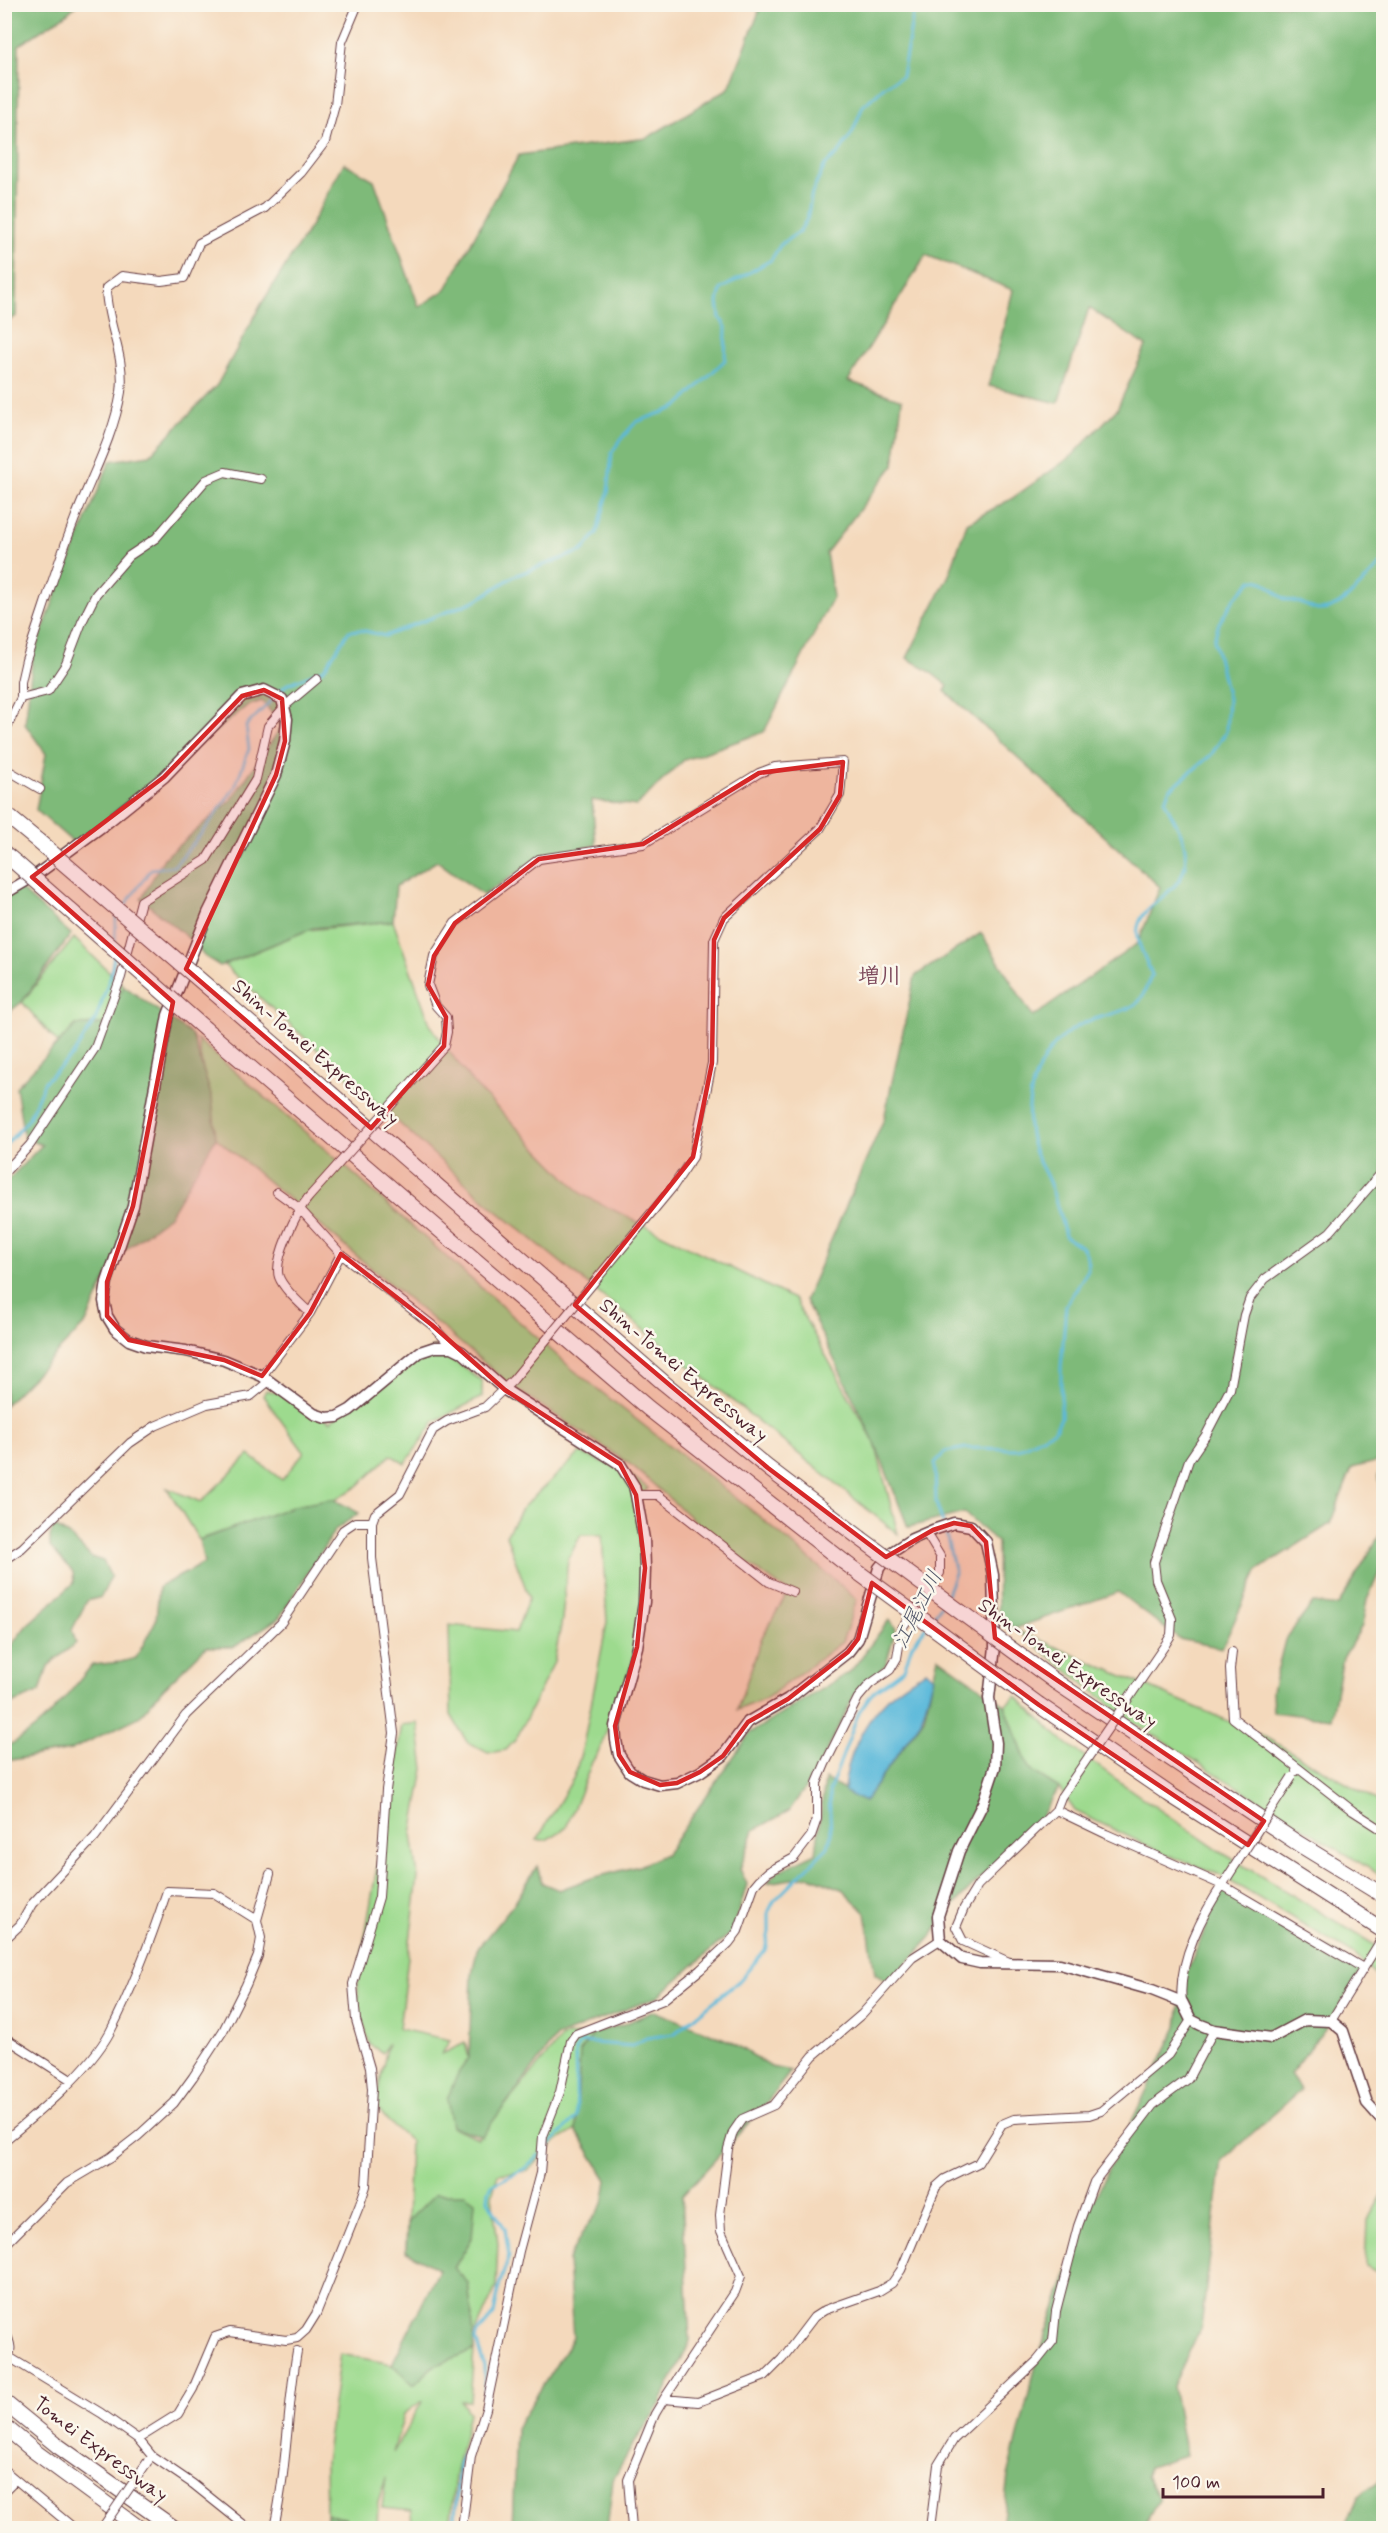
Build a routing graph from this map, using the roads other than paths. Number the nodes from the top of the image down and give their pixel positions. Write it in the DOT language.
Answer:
graph roads {
  1 [pos="358,4"];
  2 [pos="261,479"];
  3 [pos="317,679"];
  4 [pos="21,698"];
  5 [pos="284,702"];
  6 [pos="4,733"];
  7 [pos="4,768"];
  8 [pos="40,789"];
  9 [pos="4,813"];
  10 [pos="10,858"];
  11 [pos="4,894"];
  12 [pos="1383,1170"];
  13 [pos="4,1173"];
  14 [pos="277,1192"];
  15 [pos="299,1208"];
  16 [pos="341,1254"];
  17 [pos="310,1313"];
  18 [pos="452,1347"];
  19 [pos="265,1379"];
  20 [pos="505,1390"];
  21 [pos="636,1495"];
  22 [pos="372,1522"];
  23 [pos="926,1533"];
  24 [pos="4,1560"];
  25 [pos="793,1592"];
  26 [pos="1232,1652"];
  27 [pos="1298,1768"];
  28 [pos="1056,1810"];
  29 [pos="1383,1831"];
  30 [pos="270,1874"];
  31 [pos="1224,1882"];
  32 [pos="1383,1896"];
  33 [pos="257,1920"];
  34 [pos="1383,1933"];
  35 [pos="4,1940"];
  36 [pos="940,1940"];
  37 [pos="1012,1963"];
  38 [pos="1365,1964"];
  39 [pos="1182,2002"];
  40 [pos="1191,2020"];
  41 [pos="1331,2021"];
  42 [pos="1214,2030"];
  43 [pos="4,2037"];
  44 [pos="71,2080"];
  45 [pos="1383,2122"];
  46 [pos="4,2140"];
  47 [pos="6,2239"];
  48 [pos="4,2329"];
  49 [pos="297,2351"];
  50 [pos="6,2360"];
  51 [pos="664,2398"];
  52 [pos="4,2402"];
  53 [pos="4,2426"];
  54 [pos="138,2439"];
  55 [pos="150,2458"];
  56 [pos="4,2470"];
  57 [pos="15,2480"];
  58 [pos="4,2491"];
  59 [pos="74,2529"];
  60 [pos="102,2529"];
  61 [pos="139,2529"];
  62 [pos="174,2529"];
  63 [pos="248,2529"];
  64 [pos="274,2529"];
  65 [pos="462,2529"];
  66 [pos="632,2529"];
  67 [pos="930,2529"];
  1 -- 4 [label="street"];
  2 -- 4 [label="street"];
  3 -- 5 [label="street"];
  4 -- 6 [label="street"];
  5 -- 11 [label="street"];
  5 -- 13 [label="street"];
  5 -- 19 [label="street"];
  7 -- 8 [label="street"];
  9 -- 32 [label="highway, Shin-Tomei Expressway, bridge"];
  10 -- 34 [label="highway, bridge"];
  12 -- 28 [label="street, bridge"];
  14 -- 15 [label="street"];
  15 -- 16 [label="street"];
  15 -- 17 [label="street"];
  15 -- 20 [label="street, bridge"];
  16 -- 17 [label="street"];
  16 -- 18 [label="street"];
  17 -- 19 [label="street"];
  18 -- 19 [label="street"];
  18 -- 20 [label="street"];
  19 -- 24 [label="street"];
  20 -- 21 [label="street"];
  20 -- 22 [label="street"];
  21 -- 23 [label="street"];
  21 -- 25 [label="street"];
  22 -- 35 [label="street"];
  22 -- 54 [label="street"];
  23 -- 36 [label="street"];
  23 -- 65 [label="street"];
  26 -- 27 [label="street"];
  27 -- 29 [label="street"];
  27 -- 31 [label="street, bridge"];
  28 -- 31 [label="street"];
  28 -- 37 [label="street"];
  30 -- 33 [label="street"];
  31 -- 38 [label="street"];
  31 -- 39 [label="street"];
  33 -- 44 [label="street"];
  33 -- 47 [label="street"];
  34 -- 38 [label="street"];
  36 -- 37 [label="street"];
  36 -- 51 [label="street"];
  37 -- 39 [label="street"];
  38 -- 41 [label="street"];
  39 -- 40 [label="street"];
  40 -- 42 [label="street"];
  40 -- 51 [label="street"];
  41 -- 42 [label="street"];
  41 -- 45 [label="street"];
  42 -- 67 [label="street"];
  43 -- 44 [label="street"];
  44 -- 46 [label="street"];
  48 -- 50 [label="street"];
  49 -- 64 [label="street"];
  50 -- 54 [label="street"];
  51 -- 66 [label="street"];
  52 -- 62 [label="highway, Tomei Expressway"];
  53 -- 61 [label="highway, Tomei Expressway"];
  54 -- 55 [label="street"];
  55 -- 60 [label="street, bridge"];
  55 -- 63 [label="street"];
  56 -- 57 [label="street"];
  57 -- 58 [label="street"];
  57 -- 59 [label="street"];
}
